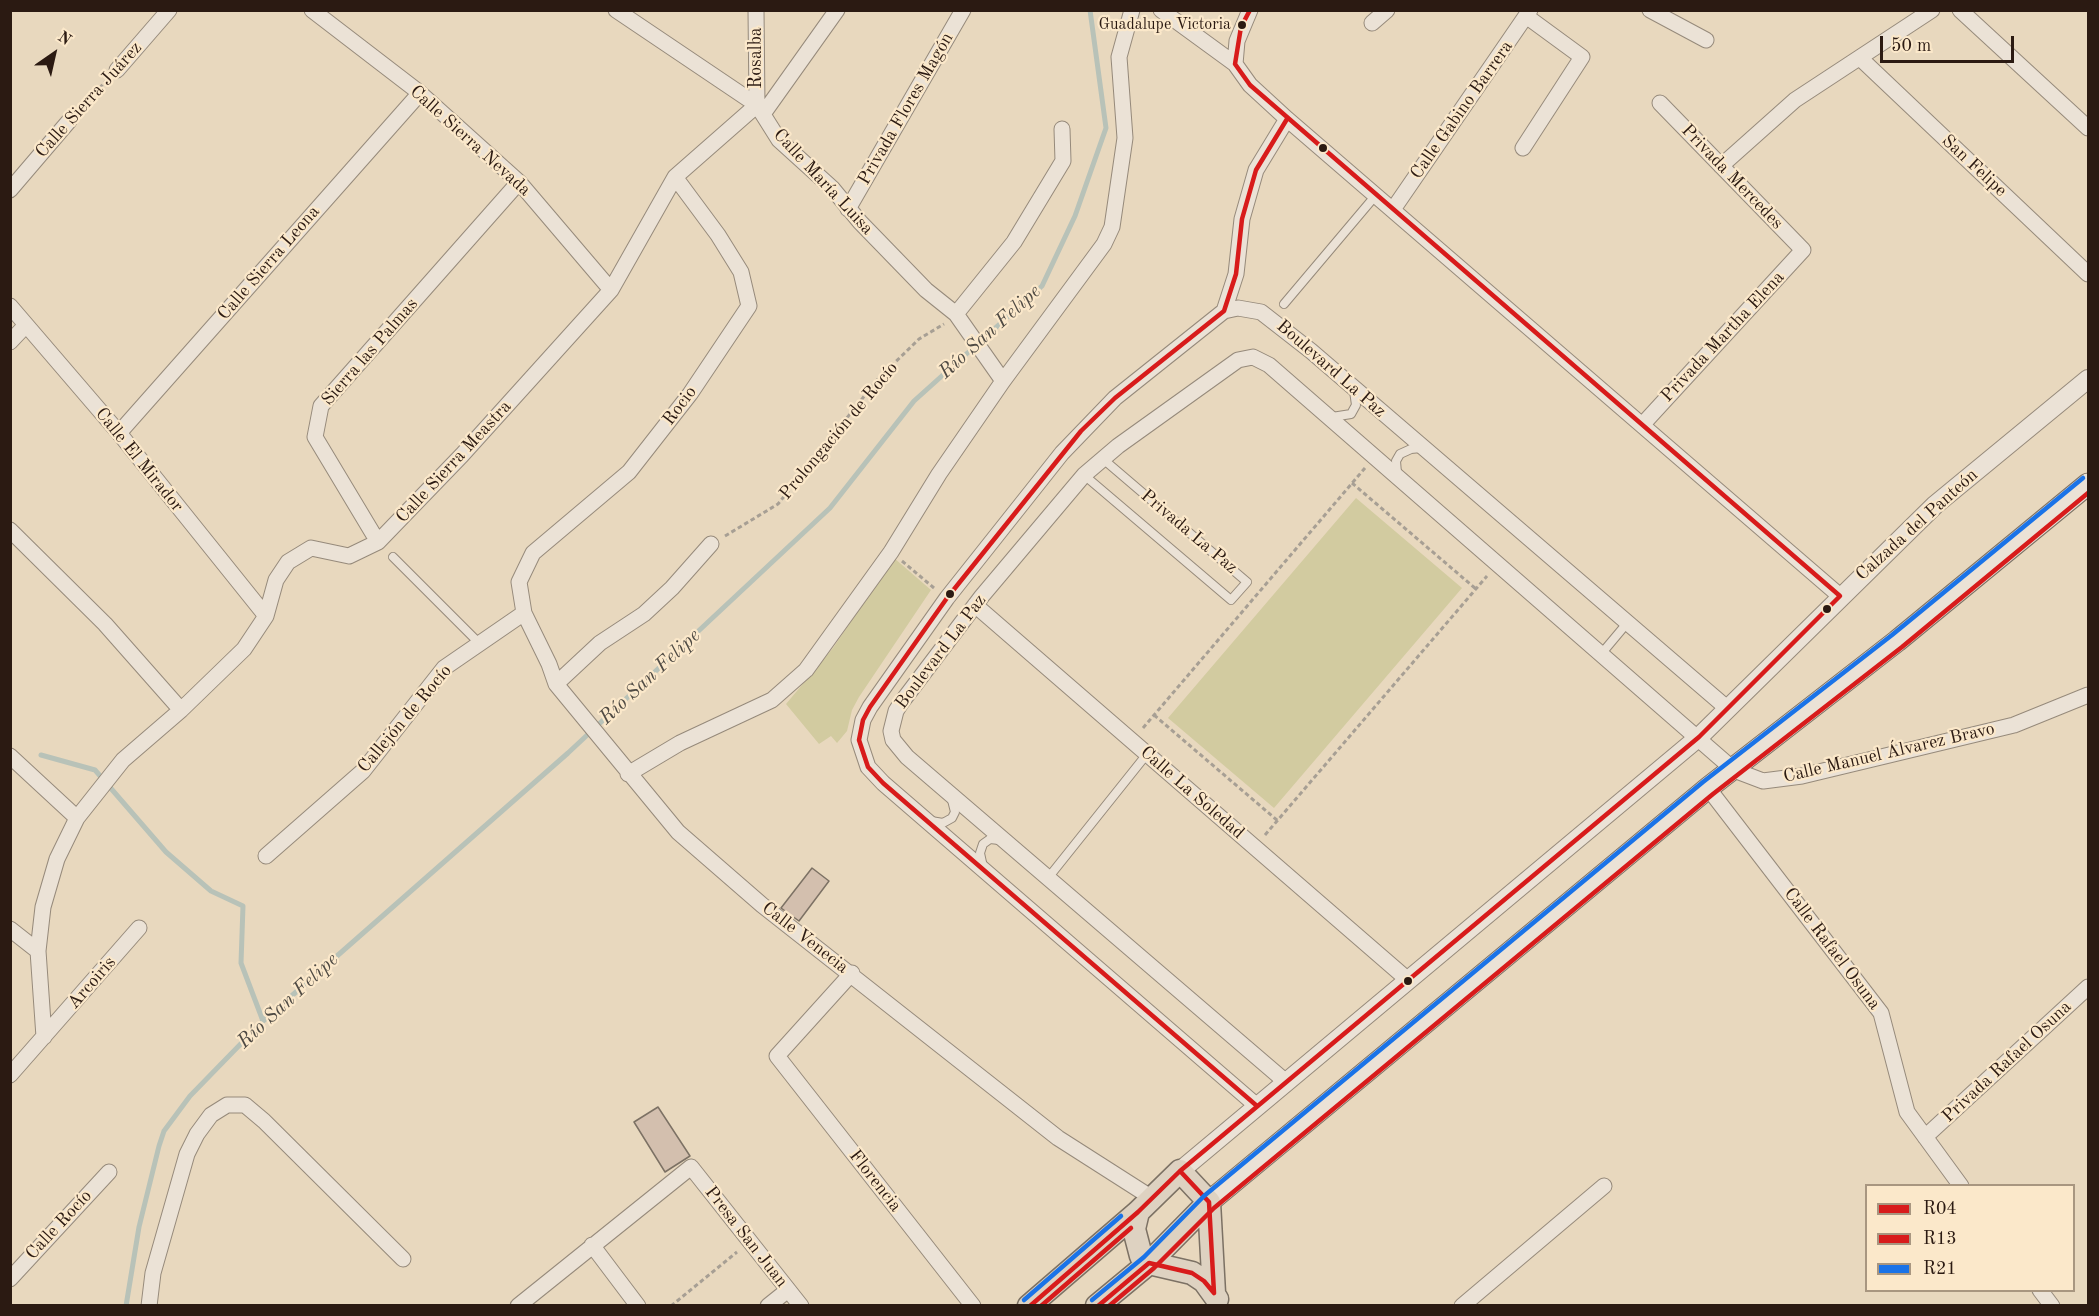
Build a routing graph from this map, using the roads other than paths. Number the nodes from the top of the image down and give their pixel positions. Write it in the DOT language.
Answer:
graph roads {
  1 [pos="169,10"];
  2 [pos="312,10"];
  3 [pos="616,10"];
  4 [pos="756,10"];
  5 [pos="837,10"];
  6 [pos="963,10"];
  7 [pos="1132,10"];
  8 [pos="1161,10"];
  9 [pos="1250,10"];
  10 [pos="1387,10"];
  11 [pos="1650,10"];
  12 [pos="1932,10"];
  13 [pos="1960,10"];
  14 [pos="1528,13"];
  15 [pos="1372,23"];
  16 [pos="1706,40"];
  17 [pos="1860,58"];
  18 [pos="1235,64"];
  19 [pos="117,70"];
  20 [pos="420,93"];
  21 [pos="1660,103"];
  22 [pos="760,110"];
  23 [pos="1287,118"];
  24 [pos="69,121"];
  25 [pos="2088,128"];
  26 [pos="1062,129"];
  27 [pos="1523,148"];
  28 [pos="1721,166"];
  29 [pos="675,177"];
  30 [pos="519,182"];
  31 [pos="10,190"];
  32 [pos="1377,194"];
  33 [pos="1394,208"];
  34 [pos="848,209"];
  35 [pos="1803,250"];
  36 [pos="2088,274"];
  37 [pos="611,290"];
  38 [pos="1284,304"];
  39 [pos="10,306"];
  40 [pos="1224,311"];
  41 [pos="960,319"];
  42 [pos="26,325"];
  43 [pos="10,342"];
  44 [pos="2088,379"];
  45 [pos="1003,381"];
  46 [pos="1354,388"];
  47 [pos="1328,416"];
  48 [pos="1643,424"];
  49 [pos="119,433"];
  50 [pos="1421,448"];
  51 [pos="1102,459"];
  52 [pos="1084,475"];
  53 [pos="1397,476"];
  54 [pos="2088,484"];
  55 [pos="10,530"];
  56 [pos="378,542"];
  57 [pos="711,544"];
  58 [pos="393,557"];
  59 [pos="1840,596"];
  60 [pos="975,605"];
  61 [pos="524,613"];
  62 [pos="266,616"];
  63 [pos="1629,622"];
  64 [pos="480,644"];
  65 [pos="1602,653"];
  66 [pos="556,684"];
  67 [pos="2088,695"];
  68 [pos="1728,709"];
  69 [pos="181,710"];
  70 [pos="1699,737"];
  71 [pos="1147,754"];
  72 [pos="10,756"];
  73 [pos="1734,770"];
  74 [pos="628,774"];
  75 [pos="1708,788"];
  76 [pos="948,792"];
  77 [pos="77,818"];
  78 [pos="924,819"];
  79 [pos="1006,842"];
  80 [pos="266,856"];
  81 [pos="985,871"];
  82 [pos="1048,878"];
  83 [pos="140,928"];
  84 [pos="10,929"];
  85 [pos="38,951"];
  86 [pos="852,973"];
  87 [pos="1408,980"];
  88 [pos="2088,987"];
  89 [pos="44,1037"];
  90 [pos="10,1076"];
  91 [pos="1286,1082"];
  92 [pos="1257,1106"];
  93 [pos="1925,1137"];
  94 [pos="1180,1171"];
  95 [pos="109,1172"];
  96 [pos="1960,1184"];
  97 [pos="1604,1186"];
  98 [pos="1209,1202"];
  99 [pos="1145,1205"];
  100 [pos="592,1245"];
  101 [pos="403,1259"];
  102 [pos="1149,1263"];
  103 [pos="12,1274"];
  104 [pos="788,1290"];
  105 [pos="2042,1292"];
  106 [pos="1217,1299"];
  107 [pos="149,1305"];
  108 [pos="518,1305"];
  109 [pos="638,1305"];
  110 [pos="768,1305"];
  111 [pos="801,1305"];
  112 [pos="974,1305"];
  113 [pos="1029,1305"];
  114 [pos="1097,1305"];
  115 [pos="1462,1305"];
  116 [pos="2052,1305"];
  1 -- 19 [label="street, Calle Sierra Juárez"];
  2 -- 20 [label="street, Calle Sierra Nevada"];
  3 -- 22 [label="street, Calle María Luisa"];
  4 -- 22 [label="street, Rosalba"];
  5 -- 22 [label="street, Calle Sierra Meastra"];
  6 -- 34 [label="street, Privada Flores Magón"];
  7 -- 45 [label="street"];
  8 -- 18 [label="street"];
  9 -- 18 [label="street"];
  10 -- 15 [label="street"];
  11 -- 16 [label="street"];
  12 -- 17 [label="street"];
  13 -- 25 [label="street"];
  14 -- 27 [label="street"];
  14 -- 33 [label="street, Calle Gabino Barrera"];
  17 -- 28 [label="street"];
  17 -- 36 [label="street, San Felipe"];
  18 -- 23 [label="street"];
  20 -- 30 [label="street, Calle Sierra Nevada"];
  20 -- 49 [label="street, Calle Sierra Leona"];
  21 -- 28 [label="street, Privada Mercedes"];
  22 -- 29 [label="street, Calle Sierra Meastra"];
  22 -- 34 [label="street, Calle María Luisa"];
  23 -- 32 [label="street"];
  23 -- 40 [label="street"];
  24 -- 31 [label="street, Calle Sierra Juárez"];
  26 -- 41 [label="street"];
  28 -- 35 [label="street, Privada Mercedes"];
  29 -- 37 [label="street, Calle Sierra Meastra"];
  29 -- 61 [label="street, Rocio"];
  30 -- 37 [label="street, Calle Sierra Nevada"];
  30 -- 56 [label="street, Sierra las Palmas"];
  32 -- 33 [label="street"];
  32 -- 38 [label="lane"];
  33 -- 48 [label="street"];
  34 -- 41 [label="street, Calle María Luisa"];
  35 -- 48 [label="street, Privada Martha Elena"];
  37 -- 56 [label="street, Calle Sierra Meastra"];
  39 -- 42 [label="street, Calle El Mirador"];
  40 -- 46 [label="street, Boulevard La Paz"];
  40 -- 78 [label="street, Boulevard La Paz"];
  41 -- 45 [label="street, Calle María Luisa"];
  42 -- 43 [label="street"];
  42 -- 49 [label="street, Calle El Mirador"];
  44 -- 59 [label="street, Calzada del Panteón"];
  45 -- 74 [label="street"];
  46 -- 47 [label="lane"];
  46 -- 50 [label="street, Boulevard La Paz"];
  47 -- 51 [label="street, Boulevard La Paz"];
  47 -- 53 [label="street, Boulevard La Paz"];
  48 -- 59 [label="street"];
  49 -- 62 [label="street, Calle El Mirador"];
  50 -- 53 [label="lane"];
  50 -- 63 [label="street, Boulevard La Paz"];
  51 -- 52 [label="street, Boulevard La Paz"];
  51 -- 52 [label="lane, Privada La Paz"];
  52 -- 60 [label="street, Boulevard La Paz"];
  53 -- 65 [label="street, Boulevard La Paz"];
  54 -- 73 [label="main road"];
  55 -- 69 [label="street"];
  56 -- 62 [label="street, Calle Sierra Meastra"];
  57 -- 66 [label="street"];
  58 -- 64 [label="lane"];
  59 -- 68 [label="street, Calzada del Panteón"];
  60 -- 71 [label="street, Calle La Soledad"];
  60 -- 76 [label="street, Boulevard La Paz"];
  61 -- 64 [label="street, Callejón de Rocío"];
  61 -- 66 [label="street, Calle Venecia"];
  62 -- 69 [label="street, Calle Sierra Meastra"];
  63 -- 65 [label="lane"];
  63 -- 68 [label="street, Boulevard La Paz"];
  64 -- 80 [label="street, Callejón de Rocío"];
  65 -- 70 [label="street, Boulevard La Paz"];
  66 -- 74 [label="street, Calle Venecia"];
  67 -- 73 [label="street, Calle Manuel Álvarez Bravo"];
  68 -- 70 [label="street, Calzada del Panteón"];
  69 -- 77 [label="street, Calle Sierra Meastra"];
  70 -- 73 [label="street, Calle Manuel Álvarez Bravo"];
  70 -- 87 [label="street, Calzada del Panteón"];
  71 -- 82 [label="lane"];
  71 -- 87 [label="street, Calle La Soledad"];
  72 -- 77 [label="street"];
  73 -- 75 [label="main road"];
  74 -- 86 [label="street, Calle Venecia"];
  75 -- 93 [label="street, Calle Rafael Osuna"];
  75 -- 98 [label="main road"];
  76 -- 78 [label="lane"];
  76 -- 79 [label="street, Boulevard La Paz"];
  77 -- 85 [label="street, Calle Sierra Meastra"];
  78 -- 81 [label="street, Boulevard La Paz"];
  79 -- 81 [label="lane"];
  79 -- 82 [label="street, Boulevard La Paz"];
  81 -- 92 [label="street, Boulevard La Paz"];
  82 -- 91 [label="street, Boulevard La Paz"];
  83 -- 89 [label="street, Arcoiris"];
  84 -- 85 [label="street"];
  85 -- 89 [label="street, Calle Sierra Meastra"];
  86 -- 99 [label="street, Calle Venecia"];
  86 -- 112 [label="street, Florencia"];
  87 -- 91 [label="street, Calzada del Panteón"];
  88 -- 93 [label="street, Privada Rafael Osuna"];
  89 -- 90 [label="street, Arcoiris"];
  91 -- 92 [label="street, Calzada del Panteón"];
  92 -- 94 [label="street, Calzada del Panteón"];
  93 -- 96 [label="street, Calle Rafael Osuna"];
  94 -- 98 [label="main road"];
  94 -- 99 [label="main road"];
  95 -- 103 [label="street, Calle Rocío"];
  97 -- 115 [label="street"];
  98 -- 102 [label="main road"];
  98 -- 106 [label="main road"];
  99 -- 102 [label="main road"];
  99 -- 113 [label="main road"];
  100 -- 104 [label="street, Presa San Juan"];
  100 -- 108 [label="street"];
  100 -- 109 [label="street"];
  101 -- 107 [label="street"];
  102 -- 106 [label="main road"];
  102 -- 114 [label="main road"];
  104 -- 110 [label="street"];
  104 -- 111 [label="street, Presa San Juan"];
  105 -- 116 [label="street"];
}
